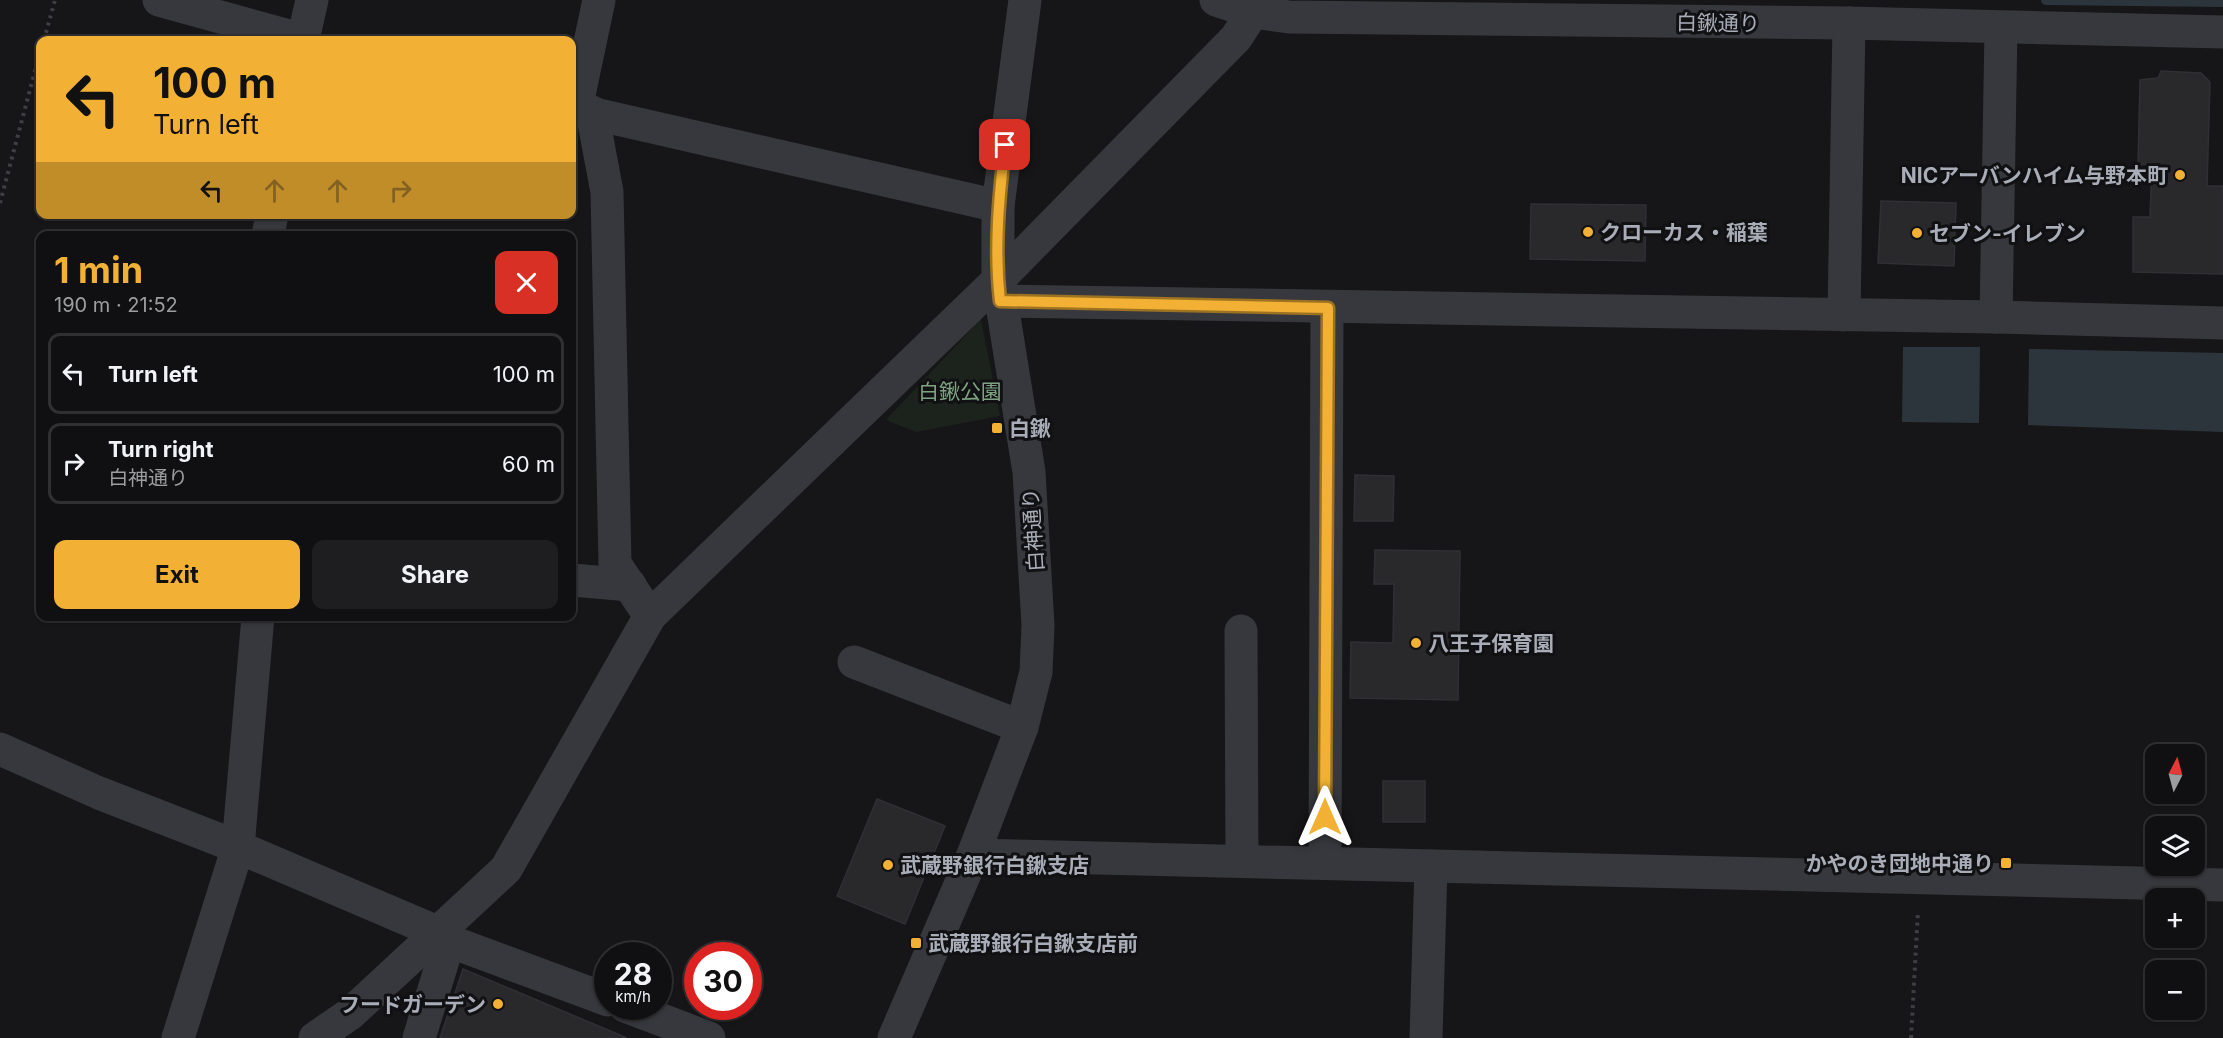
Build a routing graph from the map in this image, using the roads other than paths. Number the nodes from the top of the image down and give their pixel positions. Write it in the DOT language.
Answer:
graph roads {
  1 [pos="159,0"];
  2 [pos="312,0"];
  3 [pos="599,0"];
  4 [pos="1025,0"];
  5 [pos="1216,0"];
  6 [pos="1253,12"];
  7 [pos="1810,12"];
  8 [pos="1849,23"];
  9 [pos="2001,28"];
  10 [pos="2223,32"];
  11 [pos="289,36"];
  12 [pos="304,36"];
  13 [pos="580,110"];
  14 [pos="998,206"];
  15 [pos="999,290"];
  16 [pos="1328,308"];
  17 [pos="1844,315"];
  18 [pos="1996,317"];
  19 [pos="2223,323"];
  20 [pos="576,580"];
  21 [pos="630,585"];
  22 [pos="651,616"];
  23 [pos="258,621"];
  24 [pos="1241,631"];
  25 [pos="854,662"];
  26 [pos="1022,727"];
  27 [pos="0,749"];
  28 [pos="238,847"];
  29 [pos="973,855"];
  30 [pos="1242,861"];
  31 [pos="1325,863"];
  32 [pos="1431,866"];
  33 [pos="2223,885"];
  34 [pos="443,937"];
  35 [pos="594,995"];
  36 [pos="662,1020"];
  37 [pos="178,1038"];
  38 [pos="315,1038"];
  39 [pos="419,1038"];
  40 [pos="709,1038"];
  41 [pos="894,1038"];
  42 [pos="1426,1038"];
  1 -- 11 [label="street"];
  2 -- 12 [label="street"];
  3 -- 13 [label="street"];
  4 -- 14 [label="street, 白神通り"];
  5 -- 6 [label="street, 白鍬通り"];
  6 -- 7 [label="street, 白鍬通り"];
  6 -- 15 [label="street"];
  7 -- 8 [label="street, 白鍬通り"];
  8 -- 9 [label="street, 白鍬通り"];
  8 -- 17 [label="street"];
  9 -- 10 [label="street, 白鍬通り"];
  9 -- 18 [label="street"];
  13 -- 14 [label="street"];
  13 -- 21 [label="street"];
  14 -- 15 [label="street, 白神通り"];
  15 -- 16 [label="street"];
  15 -- 22 [label="street"];
  15 -- 26 [label="street, 白神通り"];
  16 -- 17 [label="street"];
  16 -- 31 [label="street"];
  17 -- 18 [label="street"];
  18 -- 19 [label="street"];
  20 -- 21 [label="street"];
  21 -- 22 [label="street"];
  22 -- 34 [label="street"];
  23 -- 28 [label="street"];
  24 -- 30 [label="street"];
  25 -- 26 [label="street"];
  26 -- 29 [label="street, 白神通り"];
  27 -- 28 [label="street"];
  28 -- 34 [label="street"];
  28 -- 37 [label="street"];
  29 -- 30 [label="street"];
  29 -- 41 [label="street, 白神通り"];
  30 -- 31 [label="street"];
  31 -- 32 [label="street"];
  32 -- 33 [label="street"];
  32 -- 42 [label="street"];
  34 -- 35 [label="street"];
  34 -- 38 [label="street"];
  34 -- 39 [label="street"];
  36 -- 40 [label="street"];
}
